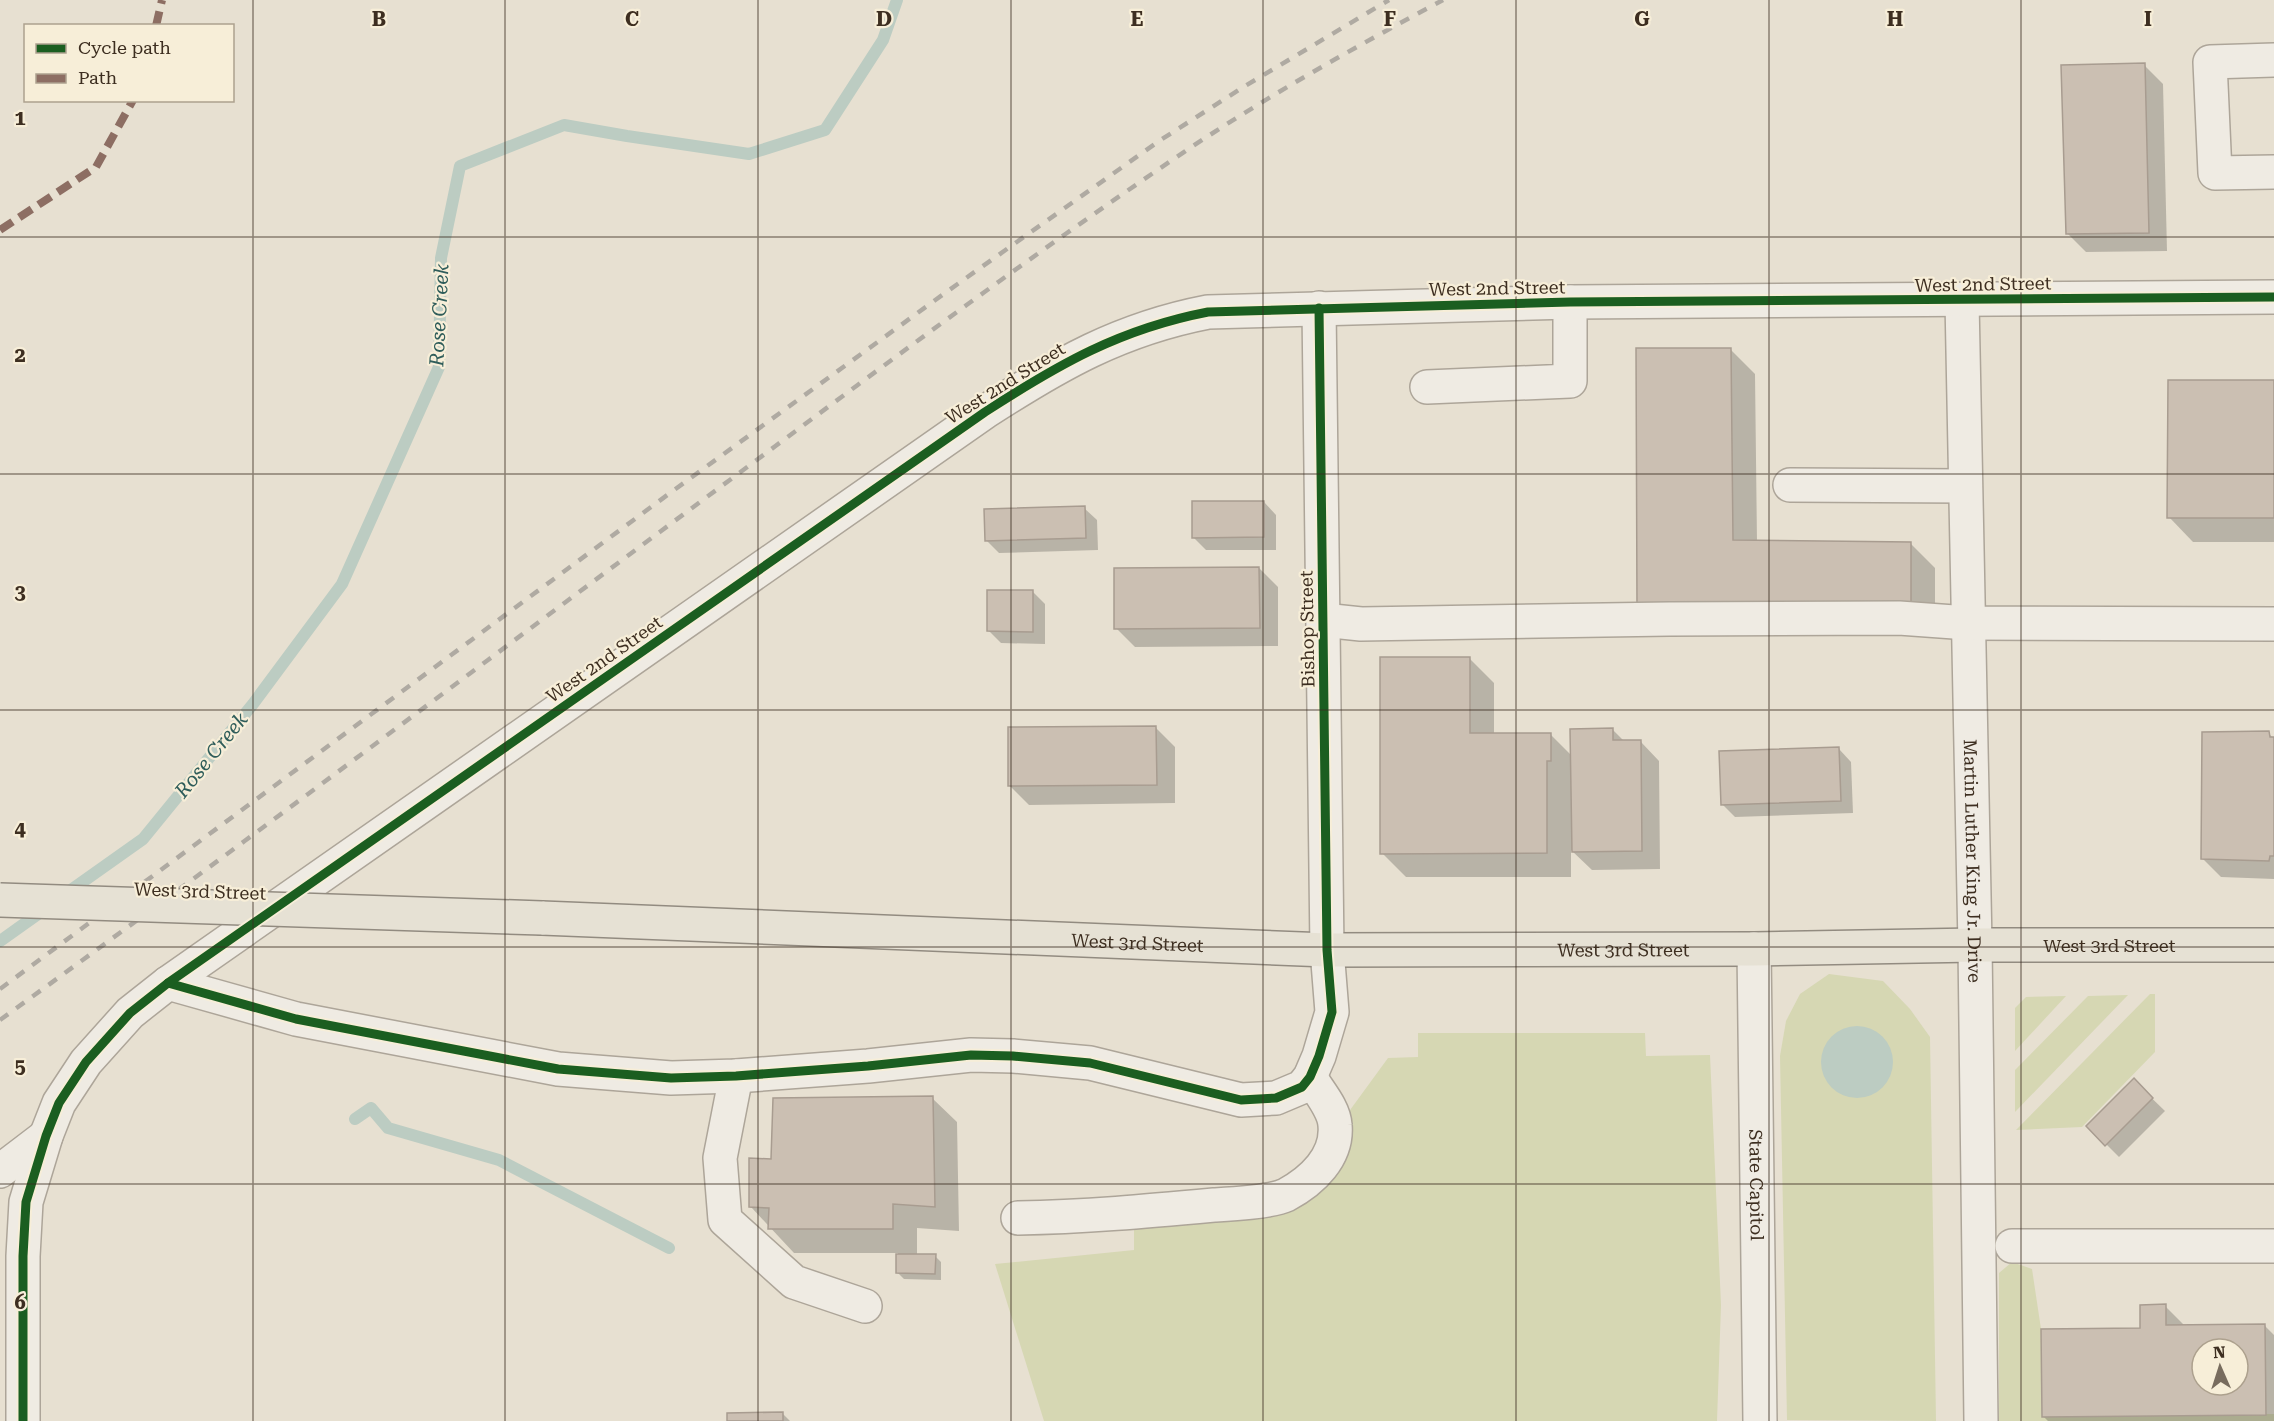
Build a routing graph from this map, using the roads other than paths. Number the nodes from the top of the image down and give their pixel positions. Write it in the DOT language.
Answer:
graph roads {
  1 [pos="2274,60"];
  2 [pos="2274,172"];
  3 [pos="2274,297"];
  4 [pos="1962,301"];
  5 [pos="1570,302"];
  6 [pos="1319,308"];
  7 [pos="1427,387"];
  8 [pos="1790,485"];
  9 [pos="1965,486"];
  10 [pos="1323,620"];
  11 [pos="1968,623"];
  12 [pos="2274,624"];
  13 [pos="0,900"];
  14 [pos="1975,945"];
  15 [pos="2274,945"];
  16 [pos="1327,950"];
  17 [pos="1754,950"];
  18 [pos="168,983"];
  19 [pos="736,1076"];
  20 [pos="1310,1077"];
  21 [pos="46,1136"];
  22 [pos="0,1171"];
  23 [pos="1018,1218"];
  24 [pos="2012,1246"];
  25 [pos="2274,1246"];
  26 [pos="866,1306"];
  27 [pos="23,1421"];
  28 [pos="1760,1421"];
  29 [pos="1981,1421"];
  1 -- 2 [label="street"];
  3 -- 4 [label="street, West 2nd Street"];
  4 -- 5 [label="street, West 2nd Street"];
  4 -- 9 [label="street, Martin Luther King Jr. Drive"];
  5 -- 6 [label="street, West 2nd Street"];
  5 -- 7 [label="street"];
  6 -- 10 [label="street, Bishop Street"];
  6 -- 18 [label="street, West 2nd Street"];
  8 -- 9 [label="street"];
  9 -- 11 [label="street, Martin Luther King Jr. Drive"];
  10 -- 11 [label="street"];
  10 -- 16 [label="street, Bishop Street"];
  11 -- 12 [label="street"];
  11 -- 14 [label="street, Martin Luther King Jr. Drive"];
  13 -- 16 [label="main road, West 3rd Street, bridge"];
  14 -- 15 [label="main road, West 3rd Street"];
  14 -- 17 [label="main road, West 3rd Street"];
  14 -- 29 [label="street, Martin Luther King Jr. Drive"];
  16 -- 17 [label="main road, West 3rd Street"];
  16 -- 20 [label="street, Bishop Street"];
  17 -- 28 [label="street, State Capitol"];
  18 -- 19 [label="street"];
  18 -- 21 [label="street, West 2nd Street"];
  19 -- 20 [label="street"];
  19 -- 26 [label="street"];
  20 -- 23 [label="street"];
  21 -- 22 [label="street"];
  21 -- 27 [label="street, West 2nd Street"];
  24 -- 25 [label="street"];
}
